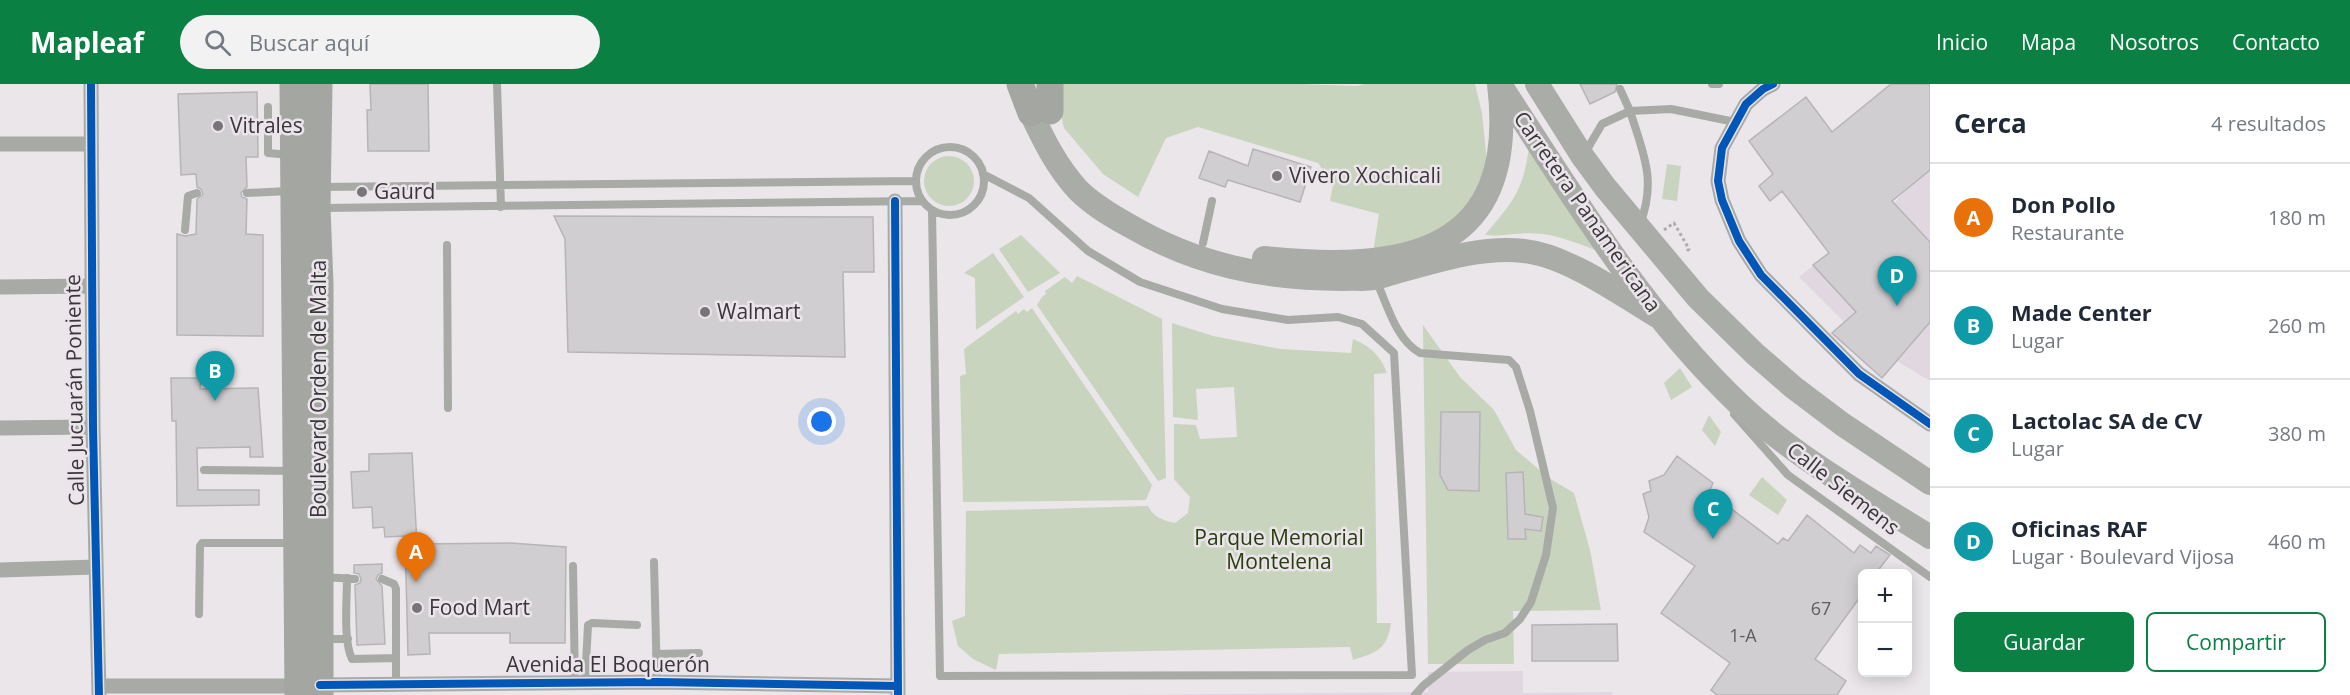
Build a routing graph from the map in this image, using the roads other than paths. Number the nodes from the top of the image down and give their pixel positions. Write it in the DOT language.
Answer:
graph roads {
  1 [pos="92,84"];
  2 [pos="293,84"];
  3 [pos="319,84"];
  4 [pos="497,84"];
  5 [pos="1020,84"];
  6 [pos="1050,84"];
  7 [pos="1499,84"];
  8 [pos="1712,84"];
  9 [pos="1719,84"];
  10 [pos="1773,84"];
  11 [pos="1542,88"];
  12 [pos="1620,89"];
  13 [pos="268,107"];
  14 [pos="1630,111"];
  15 [pos="1040,112"];
  16 [pos="1735,122"];
  17 [pos="1052,141"];
  18 [pos="0,144"];
  19 [pos="91,144"];
  20 [pos="293,156"];
  21 [pos="1583,157"];
  22 [pos="983,174"];
  23 [pos="916,181"];
  24 [pos="500,186"];
  25 [pos="197,193"];
  26 [pos="247,193"];
  27 [pos="310,195"];
  28 [pos="895,201"];
  29 [pos="922,201"];
  30 [pos="1212,201"];
  31 [pos="501,207"];
  32 [pos="932,210"];
  33 [pos="1639,228"];
  34 [pos="185,230"];
  35 [pos="1203,243"];
  36 [pos="1459,244"];
  37 [pos="447,245"];
  38 [pos="1420,259"];
  39 [pos="1375,278"];
  40 [pos="92,286"];
  41 [pos="0,287"];
  42 [pos="1662,319"];
  43 [pos="1699,363"];
  44 [pos="448,408"];
  45 [pos="1930,424"];
  46 [pos="93,427"];
  47 [pos="0,428"];
  48 [pos="204,470"];
  49 [pos="295,471"];
  50 [pos="1930,483"];
  51 [pos="1930,537"];
  52 [pos="297,543"];
  53 [pos="654,562"];
  54 [pos="573,566"];
  55 [pos="96,567"];
  56 [pos="0,570"];
  57 [pos="319,577"];
  58 [pos="1930,577"];
  59 [pos="382,579"];
  60 [pos="199,614"];
  61 [pos="637,625"];
  62 [pos="320,639"];
  63 [pos="348,639"];
  64 [pos="699,653"];
  65 [pos="656,654"];
  66 [pos="396,658"];
  67 [pos="657,682"];
  68 [pos="396,683"];
  69 [pos="580,683"];
  70 [pos="99,690"];
  71 [pos="309,690"];
  72 [pos="897,690"];
  73 [pos="1414,695"];
  1 -- 19 [label="street, Calle Jucuarán Poniente"];
  2 -- 20 [label="highway, Boulevard Orden de Malta"];
  3 -- 27 [label="highway, Boulevard Orden de Malta"];
  4 -- 24 [label="lane"];
  5 -- 15 [label="highway"];
  6 -- 15 [label="highway"];
  7 -- 36 [label="main road"];
  7 -- 42 [label="main road, Carretera Panamericana"];
  8 -- 9 [label="lane"];
  10 -- 16 [label="street"];
  11 -- 21 [label="main road, Carretera Panamericana"];
  12 -- 14 [label="lane"];
  13 -- 20 [label="lane"];
  14 -- 16 [label="lane"];
  14 -- 21 [label="lane"];
  14 -- 33 [label="lane"];
  15 -- 17 [label="main road"];
  16 -- 45 [label="street"];
  17 -- 35 [label="main road"];
  17 -- 39 [label="main road"];
  18 -- 19 [label="street"];
  19 -- 40 [label="street, Calle Jucuarán Poniente"];
  20 -- 27 [label="highway, Boulevard Orden de Malta"];
  21 -- 33 [label="main road, Carretera Panamericana"];
  22 -- 23 [label="lane"];
  22 -- 32 [label="lane"];
  22 -- 32 [label="lane"];
  23 -- 24 [label="lane"];
  23 -- 29 [label="lane"];
  24 -- 27 [label="lane"];
  24 -- 31 [label="lane"];
  25 -- 34 [label="lane"];
  26 -- 27 [label="lane"];
  27 -- 31 [label="lane"];
  27 -- 49 [label="highway, Boulevard Orden de Malta"];
  27 -- 57 [label="highway, Boulevard Orden de Malta"];
  28 -- 29 [label="lane"];
  28 -- 31 [label="lane"];
  28 -- 72 [label="street"];
  29 -- 32 [label="lane"];
  30 -- 35 [label="lane"];
  33 -- 50 [label="main road, Carretera Panamericana"];
  35 -- 38 [label="main road"];
  36 -- 38 [label="main road"];
  36 -- 42 [label="main road"];
  37 -- 44 [label="lane"];
  38 -- 39 [label="main road"];
  39 -- 73 [label="lane"];
  40 -- 41 [label="street"];
  40 -- 46 [label="street, Calle Jucuarán Poniente"];
  42 -- 43 [label="main road, Carretera Panamericana"];
  43 -- 51 [label="main road, Carretera Panamericana"];
  43 -- 58 [label="lane, Calle Siemens"];
  46 -- 47 [label="street"];
  46 -- 55 [label="street, Calle Jucuarán Poniente"];
  48 -- 49 [label="lane"];
  49 -- 52 [label="highway, Boulevard Orden de Malta"];
  52 -- 60 [label="lane"];
  52 -- 71 [label="highway, Boulevard Orden de Malta"];
  53 -- 65 [label="lane"];
  54 -- 69 [label="lane"];
  55 -- 56 [label="street"];
  55 -- 70 [label="street, Calle Jucuarán Poniente"];
  57 -- 62 [label="highway, Boulevard Orden de Malta"];
  57 -- 63 [label="lane"];
  59 -- 66 [label="lane"];
  61 -- 69 [label="lane"];
  62 -- 63 [label="lane"];
  62 -- 71 [label="highway, Boulevard Orden de Malta"];
  63 -- 66 [label="lane"];
  64 -- 65 [label="lane"];
  65 -- 67 [label="lane"];
  66 -- 68 [label="lane"];
  67 -- 69 [label="street, Avenida El Boquerón"];
  67 -- 72 [label="street, Avenida El Boquerón"];
  68 -- 69 [label="street, Avenida El Boquerón"];
  68 -- 71 [label="street, Avenida El Boquerón"];
  70 -- 71 [label="street, Avenida El Boquerón"];
}
